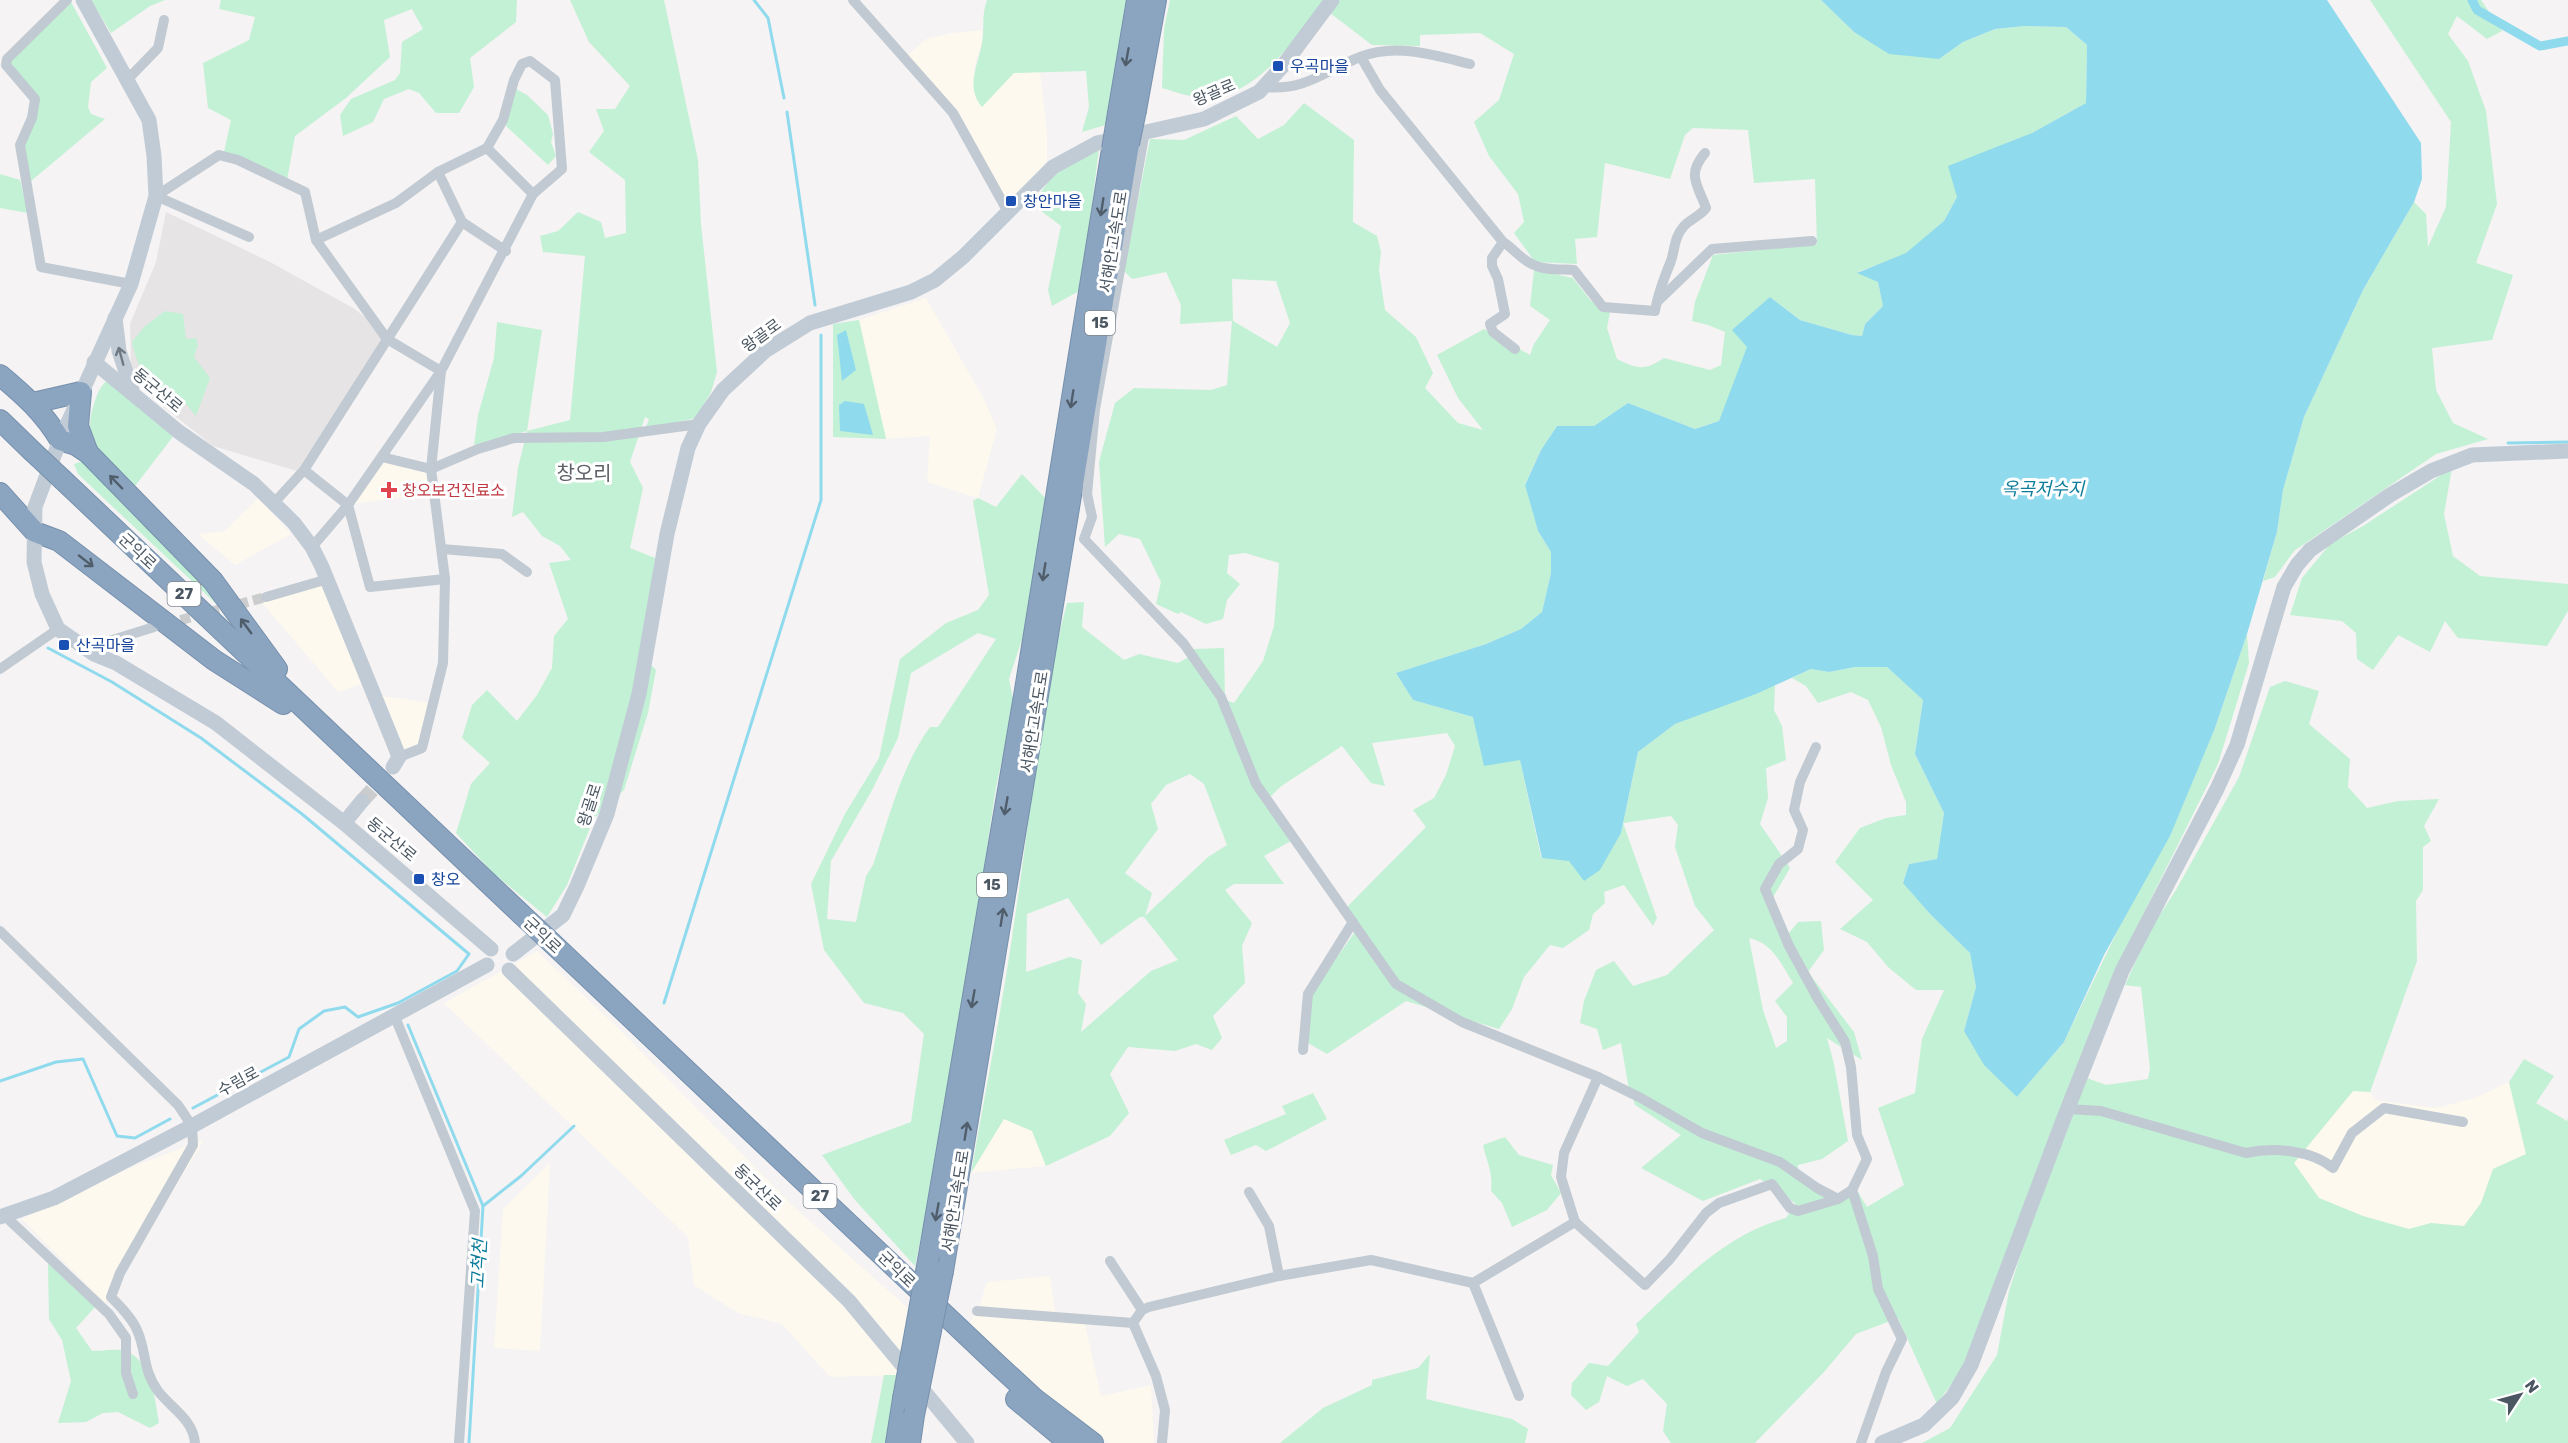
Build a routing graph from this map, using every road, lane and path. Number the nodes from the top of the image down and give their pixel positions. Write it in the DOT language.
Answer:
graph roads {
  1 [pos="67,0"];
  2 [pos="83,0"];
  3 [pos="854,0"];
  4 [pos="1137,0"];
  5 [pos="1156,0"];
  6 [pos="1332,0"];
  7 [pos="164,20"];
  8 [pos="1361,57"];
  9 [pos="1470,64"];
  10 [pos="127,80"];
  11 [pos="1264,87"];
  12 [pos="1127,112"];
  13 [pos="1145,131"];
  14 [pos="1120,147"];
  15 [pos="486,148"];
  16 [pos="1705,153"];
  17 [pos="438,172"];
  18 [pos="533,195"];
  19 [pos="156,196"];
  20 [pos="1008,212"];
  21 [pos="462,222"];
  22 [pos="249,237"];
  23 [pos="316,240"];
  24 [pos="1812,241"];
  25 [pos="1503,242"];
  26 [pos="506,251"];
  27 [pos="131,284"];
  28 [pos="1657,302"];
  29 [pos="115,318"];
  30 [pos="387,339"];
  31 [pos="1515,349"];
  32 [pos="94,362"];
  33 [pos="441,371"];
  34 [pos="0,375"];
  35 [pos="81,392"];
  36 [pos="134,392"];
  37 [pos="33,402"];
  38 [pos="0,420"];
  39 [pos="699,424"];
  40 [pos="0,438"];
  41 [pos="60,440"];
  42 [pos="2568,451"];
  43 [pos="88,453"];
  44 [pos="382,456"];
  45 [pos="29,457"];
  46 [pos="431,469"];
  47 [pos="304,470"];
  48 [pos="60,486"];
  49 [pos="0,492"];
  50 [pos="273,504"];
  51 [pos="348,505"];
  52 [pos="35,532"];
  53 [pos="312,547"];
  54 [pos="442,549"];
  55 [pos="527,572"];
  56 [pos="328,579"];
  57 [pos="445,579"];
  58 [pos="266,597"];
  59 [pos="154,627"];
  60 [pos="58,630"];
  61 [pos="94,654"];
  62 [pos="0,669"];
  63 [pos="282,704"];
  64 [pos="305,708"];
  65 [pos="1816,747"];
  66 [pos="396,762"];
  67 [pos="362,801"];
  68 [pos="344,823"];
  69 [pos="516,919"];
  70 [pos="1353,922"];
  71 [pos="0,931"];
  72 [pos="547,948"];
  73 [pos="491,949"];
  74 [pos="513,954"];
  75 [pos="487,965"];
  76 [pos="509,970"];
  77 [pos="394,1017"];
  78 [pos="1302,1050"];
  79 [pos="1598,1077"];
  80 [pos="2068,1108"];
  81 [pos="2463,1122"];
  82 [pos="192,1126"];
  83 [pos="1852,1190"];
  84 [pos="1249,1192"];
  85 [pos="1838,1199"];
  86 [pos="2,1217"];
  87 [pos="1575,1222"];
  88 [pos="1110,1261"];
  89 [pos="1280,1276"];
  90 [pos="1473,1283"];
  91 [pos="1142,1310"];
  92 [pos="976,1311"];
  93 [pos="1133,1323"];
  94 [pos="138,1330"];
  95 [pos="126,1338"];
  96 [pos="133,1394"];
  97 [pos="1519,1396"];
  98 [pos="195,1443"];
  99 [pos="459,1443"];
  100 [pos="896,1443"];
  101 [pos="910,1443"];
  102 [pos="967,1443"];
  103 [pos="1069,1443"];
  104 [pos="1093,1443"];
  105 [pos="1162,1443"];
  106 [pos="1861,1443"];
  107 [pos="1882,1443"];
  1 -- 27 [label="street"];
  2 -- 10 [label="street"];
  3 -- 20 [label="street"];
  4 -- 12 [label="highway, 서해안고속도로 / 15, one-way"];
  5 -- 12 [label="highway, 서해안고속도로 / 15"];
  6 -- 11 [label="street, 왕골로"];
  7 -- 10 [label="street"];
  8 -- 9 [label="street"];
  8 -- 11 [label="street"];
  8 -- 25 [label="street"];
  10 -- 19 [label="street"];
  11 -- 13 [label="street, 왕골로"];
  12 -- 14 [label="highway, 서해안고속도로 / 15, bridge"];
  13 -- 20 [label="street, 왕골로"];
  13 -- 70 [label="street"];
  14 -- 100 [label="highway, 서해안고속도로 / 15, one-way, bridge"];
  101 -- 14 [label="highway, 서해안고속도로 / 15, one-way, bridge"];
  15 -- 17 [label="street"];
  15 -- 18 [label="street"];
  15 -- 18 [label="street"];
  16 -- 28 [label="street"];
  17 -- 21 [label="street"];
  17 -- 23 [label="street"];
  18 -- 26 [label="street"];
  19 -- 22 [label="street"];
  19 -- 23 [label="street"];
  19 -- 27 [label="street"];
  20 -- 39 [label="street, 왕골로"];
  21 -- 26 [label="street"];
  21 -- 30 [label="street"];
  23 -- 30 [label="street"];
  24 -- 28 [label="street"];
  25 -- 28 [label="street"];
  25 -- 31 [label="street"];
  26 -- 33 [label="street"];
  27 -- 29 [label="street"];
  29 -- 32 [label="street"];
  36 -- 29 [label="street, one-way"];
  30 -- 33 [label="street"];
  30 -- 47 [label="street"];
  32 -- 35 [label="street"];
  32 -- 36 [label="street, 동군산로"];
  33 -- 44 [label="street"];
  33 -- 46 [label="street"];
  34 -- 37 [label="highway"];
  35 -- 37 [label="highway"];
  35 -- 41 [label="street"];
  35 -- 43 [label="highway"];
  36 -- 50 [label="street, 동군산로"];
  37 -- 41 [label="highway"];
  38 -- 45 [label="highway, 군익로 / 27"];
  39 -- 46 [label="street"];
  39 -- 74 [label="street, 왕골로"];
  40 -- 45 [label="highway, 군익로 / 27"];
  41 -- 43 [label="highway"];
  41 -- 52 [label="street"];
  42 -- 80 [label="street"];
  64 -- 43 [label="highway, one-way"];
  44 -- 46 [label="street"];
  44 -- 51 [label="street"];
  45 -- 48 [label="highway, 군익로 / 27, bridge"];
  46 -- 54 [label="street"];
  47 -- 50 [label="street"];
  47 -- 51 [label="street"];
  48 -- 63 [label="highway, 군익로 / 27"];
  48 -- 64 [label="highway, 군익로 / 27"];
  49 -- 52 [label="highway"];
  50 -- 53 [label="street, 동군산로"];
  51 -- 53 [label="street"];
  51 -- 57 [label="street"];
  52 -- 60 [label="street"];
  52 -- 63 [label="highway, one-way"];
  53 -- 56 [label="street, 동군산로"];
  54 -- 55 [label="street"];
  54 -- 57 [label="street"];
  56 -- 58 [label="street"];
  56 -- 66 [label="street, 동군산로"];
  57 -- 66 [label="street"];
  59 -- 61 [label="street"];
  60 -- 61 [label="street"];
  60 -- 62 [label="street"];
  61 -- 68 [label="street"];
  63 -- 69 [label="highway, 군익로 / 27"];
  64 -- 69 [label="highway, 군익로 / 27"];
  65 -- 83 [label="street"];
  67 -- 68 [label="street, 동군산로"];
  68 -- 73 [label="street, 동군산로"];
  69 -- 72 [label="highway, 군익로 / 27, bridge"];
  70 -- 78 [label="street"];
  70 -- 79 [label="street"];
  71 -- 82 [label="street"];
  72 -- 103 [label="highway, 군익로 / 27"];
  72 -- 104 [label="highway, 군익로 / 27"];
  73 -- 74 [label="street"];
  73 -- 75 [label="street"];
  74 -- 76 [label="street"];
  75 -- 76 [label="street"];
  75 -- 77 [label="street, 수림로"];
  76 -- 102 [label="street, 동군산로"];
  77 -- 82 [label="street, 수림로"];
  77 -- 99 [label="street"];
  79 -- 85 [label="street"];
  79 -- 87 [label="street"];
  80 -- 81 [label="street"];
  80 -- 107 [label="street"];
  82 -- 86 [label="street, 수림로"];
  82 -- 94 [label="street"];
  83 -- 85 [label="street"];
  83 -- 106 [label="street"];
  84 -- 89 [label="street"];
  85 -- 87 [label="street"];
  86 -- 95 [label="street"];
  87 -- 90 [label="street"];
  88 -- 91 [label="street"];
  89 -- 90 [label="street"];
  89 -- 91 [label="street"];
  90 -- 97 [label="street"];
  91 -- 93 [label="street"];
  92 -- 93 [label="street"];
  93 -- 105 [label="street"];
  94 -- 95 [label="street"];
  94 -- 98 [label="street"];
  95 -- 96 [label="street"];
}
